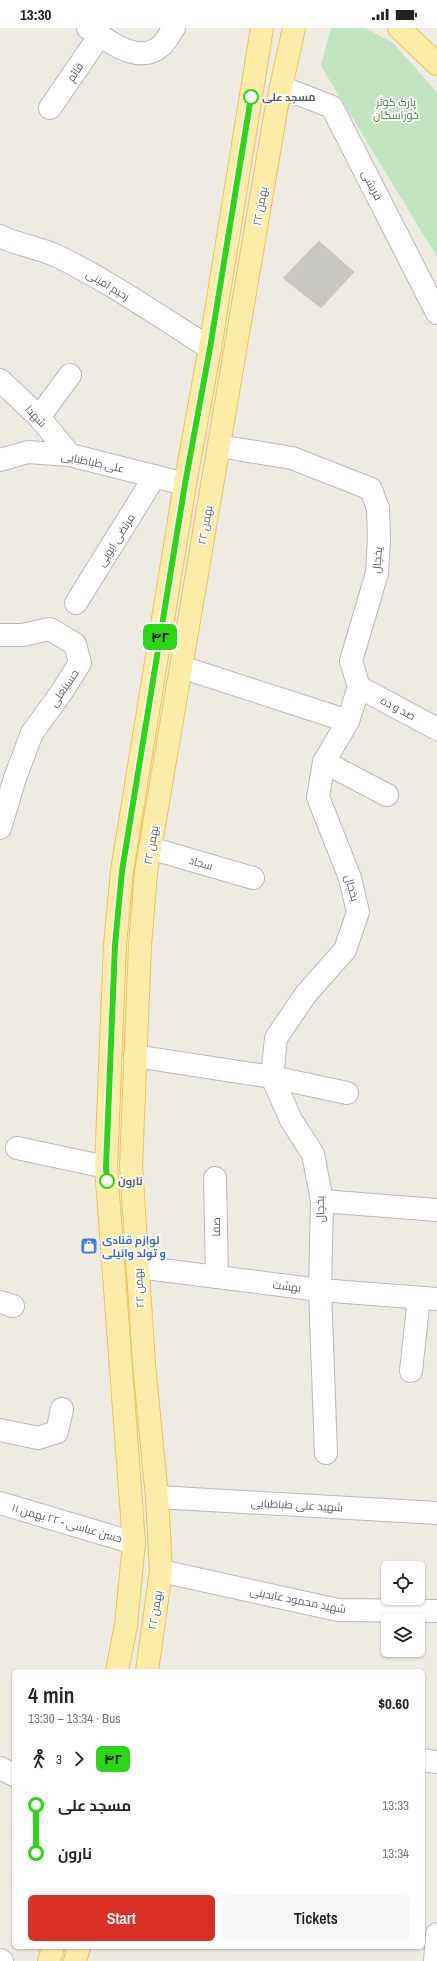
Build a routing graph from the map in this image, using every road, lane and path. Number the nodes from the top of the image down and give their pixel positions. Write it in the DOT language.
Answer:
graph roads {
  1 [pos="174,28"];
  2 [pos="294,28"];
  3 [pos="309,28"];
  4 [pos="400,28"];
  5 [pos="94,32"];
  6 [pos="258,32"];
  7 [pos="285,64"];
  8 [pos="437,64"];
  9 [pos="280,87"];
  10 [pos="50,108"];
  11 [pos="0,236"];
  12 [pos="437,313"];
  13 [pos="210,348"];
  14 [pos="70,375"];
  15 [pos="0,380"];
  16 [pos="39,417"];
  17 [pos="219,446"];
  18 [pos="70,455"];
  19 [pos="0,460"];
  20 [pos="155,476"];
  21 [pos="185,484"];
  22 [pos="76,603"];
  23 [pos="0,634"];
  24 [pos="181,667"];
  25 [pos="359,687"];
  26 [pos="348,721"];
  27 [pos="437,729"];
  28 [pos="324,762"];
  29 [pos="387,795"];
  30 [pos="4,802"];
  31 [pos="0,828"];
  32 [pos="150,848"];
  33 [pos="253,878"];
  34 [pos="112,1013"];
  35 [pos="137,1014"];
  36 [pos="135,1056"];
  37 [pos="272,1077"];
  38 [pos="347,1093"];
  39 [pos="17,1148"];
  40 [pos="106,1167"];
  41 [pos="215,1178"];
  42 [pos="322,1201"];
  43 [pos="437,1210"];
  44 [pos="138,1267"];
  45 [pos="217,1277"];
  46 [pos="320,1290"];
  47 [pos="428,1298"];
  48 [pos="411,1371"];
  49 [pos="62,1410"];
  50 [pos="0,1430"];
  51 [pos="326,1453"];
  52 [pos="158,1497"];
  53 [pos="0,1503"];
  54 [pos="437,1513"];
  55 [pos="134,1543"];
  56 [pos="161,1571"];
  57 [pos="437,1612"];
  58 [pos="117,1669"];
  59 [pos="147,1669"];
  60 [pos="425,1760"];
  61 [pos="437,1762"];
  62 [pos="0,1768"];
  63 [pos="12,1774"];
  64 [pos="437,1934"];
  65 [pos="52,1949"];
  66 [pos="78,1949"];
  67 [pos="49,1961"];
  68 [pos="75,1961"];
  69 [pos="435,1961"];
  1 -- 5 [label="street"];
  2 -- 7 [label="main road, ۲۲ بهمن"];
  3 -- 7 [label="main road"];
  4 -- 8 [label="main road"];
  5 -- 10 [label="street, قائم"];
  6 -- 13 [label="main road"];
  7 -- 9 [label="main road, ۲۲ بهمن"];
  9 -- 12 [label="street, قریشی"];
  9 -- 17 [label="main road, ۲۲ بهمن"];
  11 -- 13 [label="street, رحیم امینی"];
  13 -- 21 [label="main road"];
  14 -- 16 [label="street"];
  15 -- 16 [label="street, شهدا"];
  16 -- 18 [label="street, شهدا"];
  17 -- 24 [label="main road, ۲۲ بهمن"];
  17 -- 25 [label="street, یخچال"];
  18 -- 19 [label="street, علی طباطبایی"];
  18 -- 20 [label="street, علی طباطبایی"];
  20 -- 21 [label="street, علی طباطبایی"];
  20 -- 22 [label="street, مرتضی ایوبی"];
  21 -- 34 [label="main road"];
  23 -- 30 [label="street, حسینعلی"];
  24 -- 26 [label="street"];
  24 -- 32 [label="main road, ۲۲ بهمن"];
  25 -- 26 [label="street, یخچال"];
  25 -- 27 [label="street, صد و ده"];
  26 -- 28 [label="street, یخچال"];
  28 -- 29 [label="street"];
  28 -- 37 [label="street, یخچال"];
  30 -- 31 [label="street, حسینعلی"];
  32 -- 33 [label="street, سجاد"];
  32 -- 35 [label="main road, ۲۲ بهمن"];
  34 -- 35 [label="main road"];
  34 -- 40 [label="main road"];
  35 -- 36 [label="main road, ۲۲ بهمن"];
  36 -- 37 [label="street"];
  36 -- 44 [label="main road, ۲۲ بهمن"];
  37 -- 38 [label="street"];
  37 -- 42 [label="street, یخچال"];
  39 -- 40 [label="street"];
  40 -- 55 [label="main road"];
  41 -- 45 [label="street, صفا"];
  42 -- 43 [label="street"];
  42 -- 46 [label="street, یخچال"];
  44 -- 45 [label="street, بهشت"];
  44 -- 52 [label="main road, ۲۲ بهمن"];
  45 -- 46 [label="street, بهشت"];
  46 -- 47 [label="street, بهشت"];
  46 -- 51 [label="street, یخچال"];
  47 -- 48 [label="street"];
  49 -- 50 [label="street"];
  52 -- 54 [label="street, شهید علی طباطبایی"];
  52 -- 56 [label="main road, ۲۲ بهمن"];
  53 -- 55 [label="street, حسن عباسی - ۲۲ بهمن ۱۱"];
  55 -- 58 [label="main road"];
  56 -- 57 [label="street, شهید محمود عابدینی"];
  56 -- 59 [label="main road, ۲۲ بهمن"];
  60 -- 61 [label="street"];
  62 -- 63 [label="street"];
  64 -- 69 [label="street"];
  65 -- 67 [label="main road"];
  66 -- 68 [label="main road"];
}
